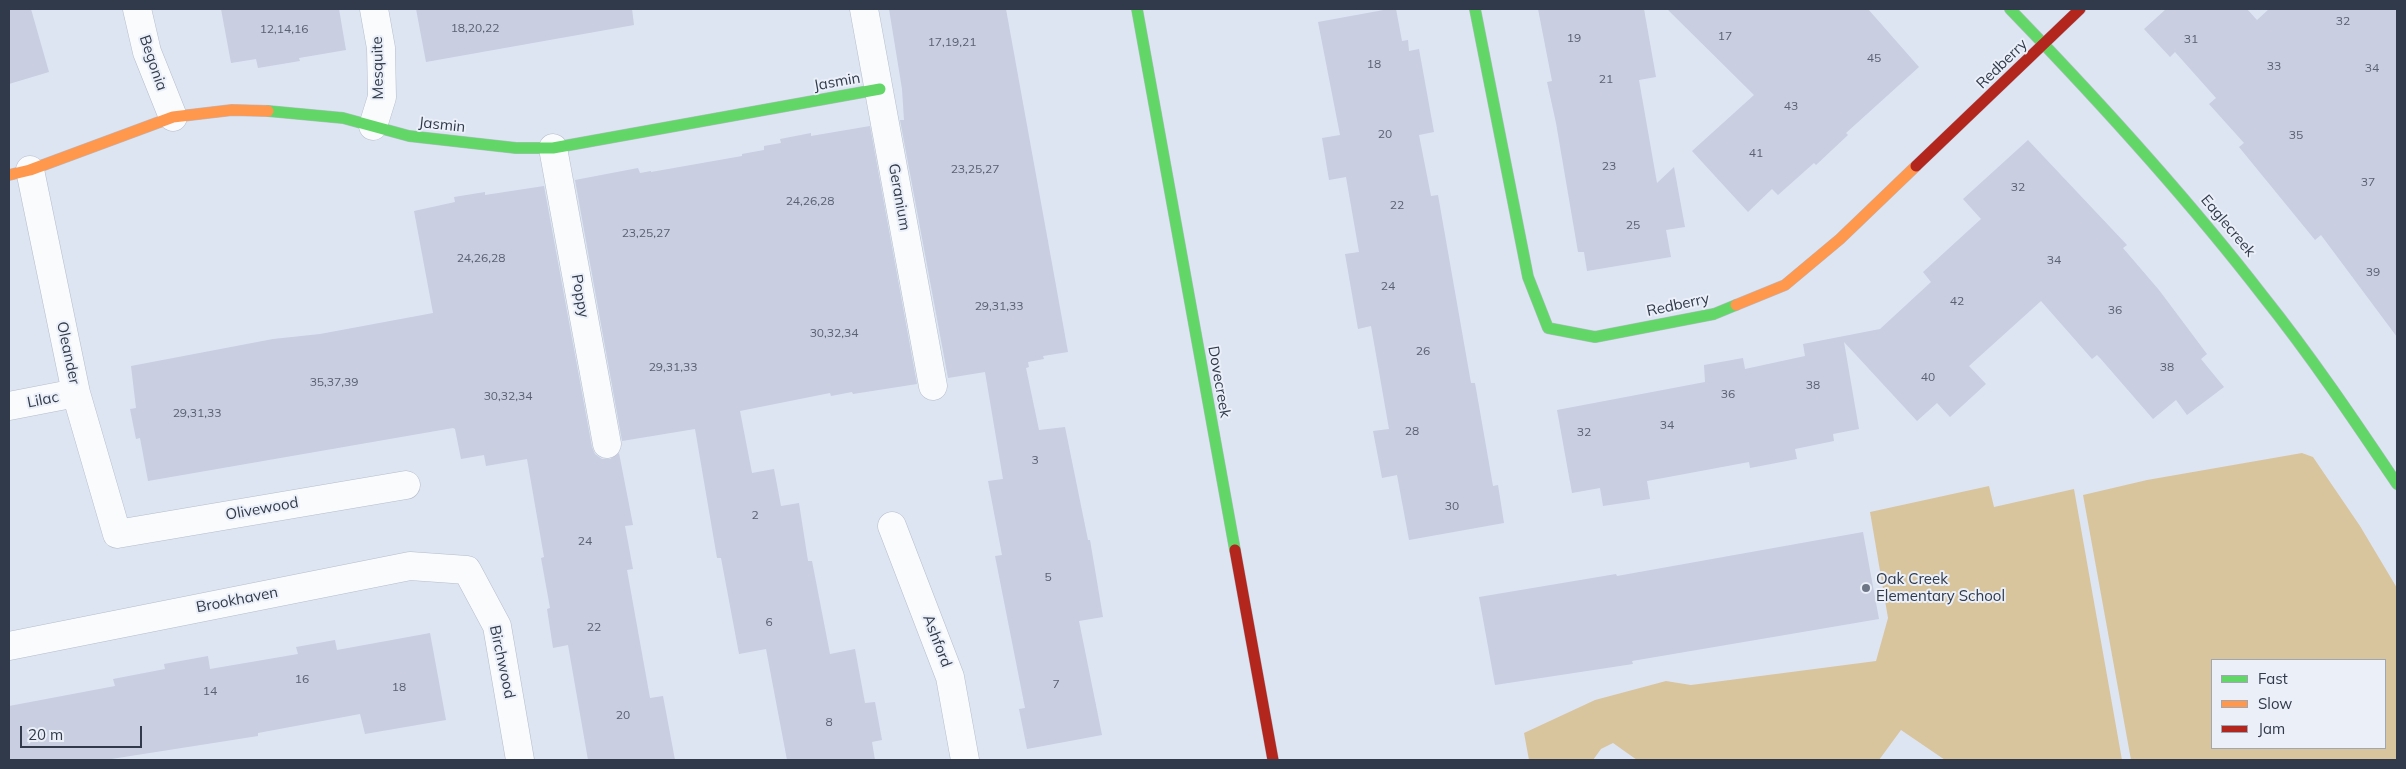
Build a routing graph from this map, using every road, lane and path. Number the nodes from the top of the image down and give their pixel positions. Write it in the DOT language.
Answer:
graph roads {
  1 [pos="137,9"];
  2 [pos="374,9"];
  3 [pos="864,9"];
  4 [pos="1136,9"];
  5 [pos="1475,9"];
  6 [pos="2010,9"];
  7 [pos="2080,9"];
  8 [pos="2044,44"];
  9 [pos="880,89"];
  10 [pos="173,117"];
  11 [pos="373,126"];
  12 [pos="553,148"];
  13 [pos="19,172"];
  14 [pos="933,386"];
  15 [pos="76,393"];
  16 [pos="9,406"];
  17 [pos="607,444"];
  18 [pos="2397,484"];
  19 [pos="406,485"];
  20 [pos="892,526"];
  21 [pos="117,534"];
  22 [pos="466,570"];
  23 [pos="9,646"];
  24 [pos="520,760"];
  25 [pos="965,760"];
  26 [pos="1273,760"];
  1 -- 10 [label="street, Begonia"];
  2 -- 11 [label="street, Mesquite"];
  3 -- 9 [label="street, Geranium"];
  4 -- 26 [label="street, Dovecreek"];
  5 -- 8 [label="street, Redberry"];
  6 -- 8 [label="street, Eaglecreek"];
  7 -- 8 [label="street"];
  8 -- 18 [label="street, Eaglecreek"];
  9 -- 12 [label="street, Jasmin"];
  9 -- 14 [label="street, Geranium"];
  10 -- 11 [label="street, Jasmin"];
  10 -- 13 [label="street, Jasmin"];
  11 -- 12 [label="street, Jasmin"];
  12 -- 17 [label="street, Poppy"];
  13 -- 15 [label="street, Oleander"];
  15 -- 16 [label="street, Lilac"];
  15 -- 21 [label="street, Oleander"];
  19 -- 21 [label="street, Olivewood"];
  20 -- 25 [label="street, Ashford"];
  22 -- 23 [label="street, Brookhaven"];
  22 -- 24 [label="street, Birchwood"];
}
